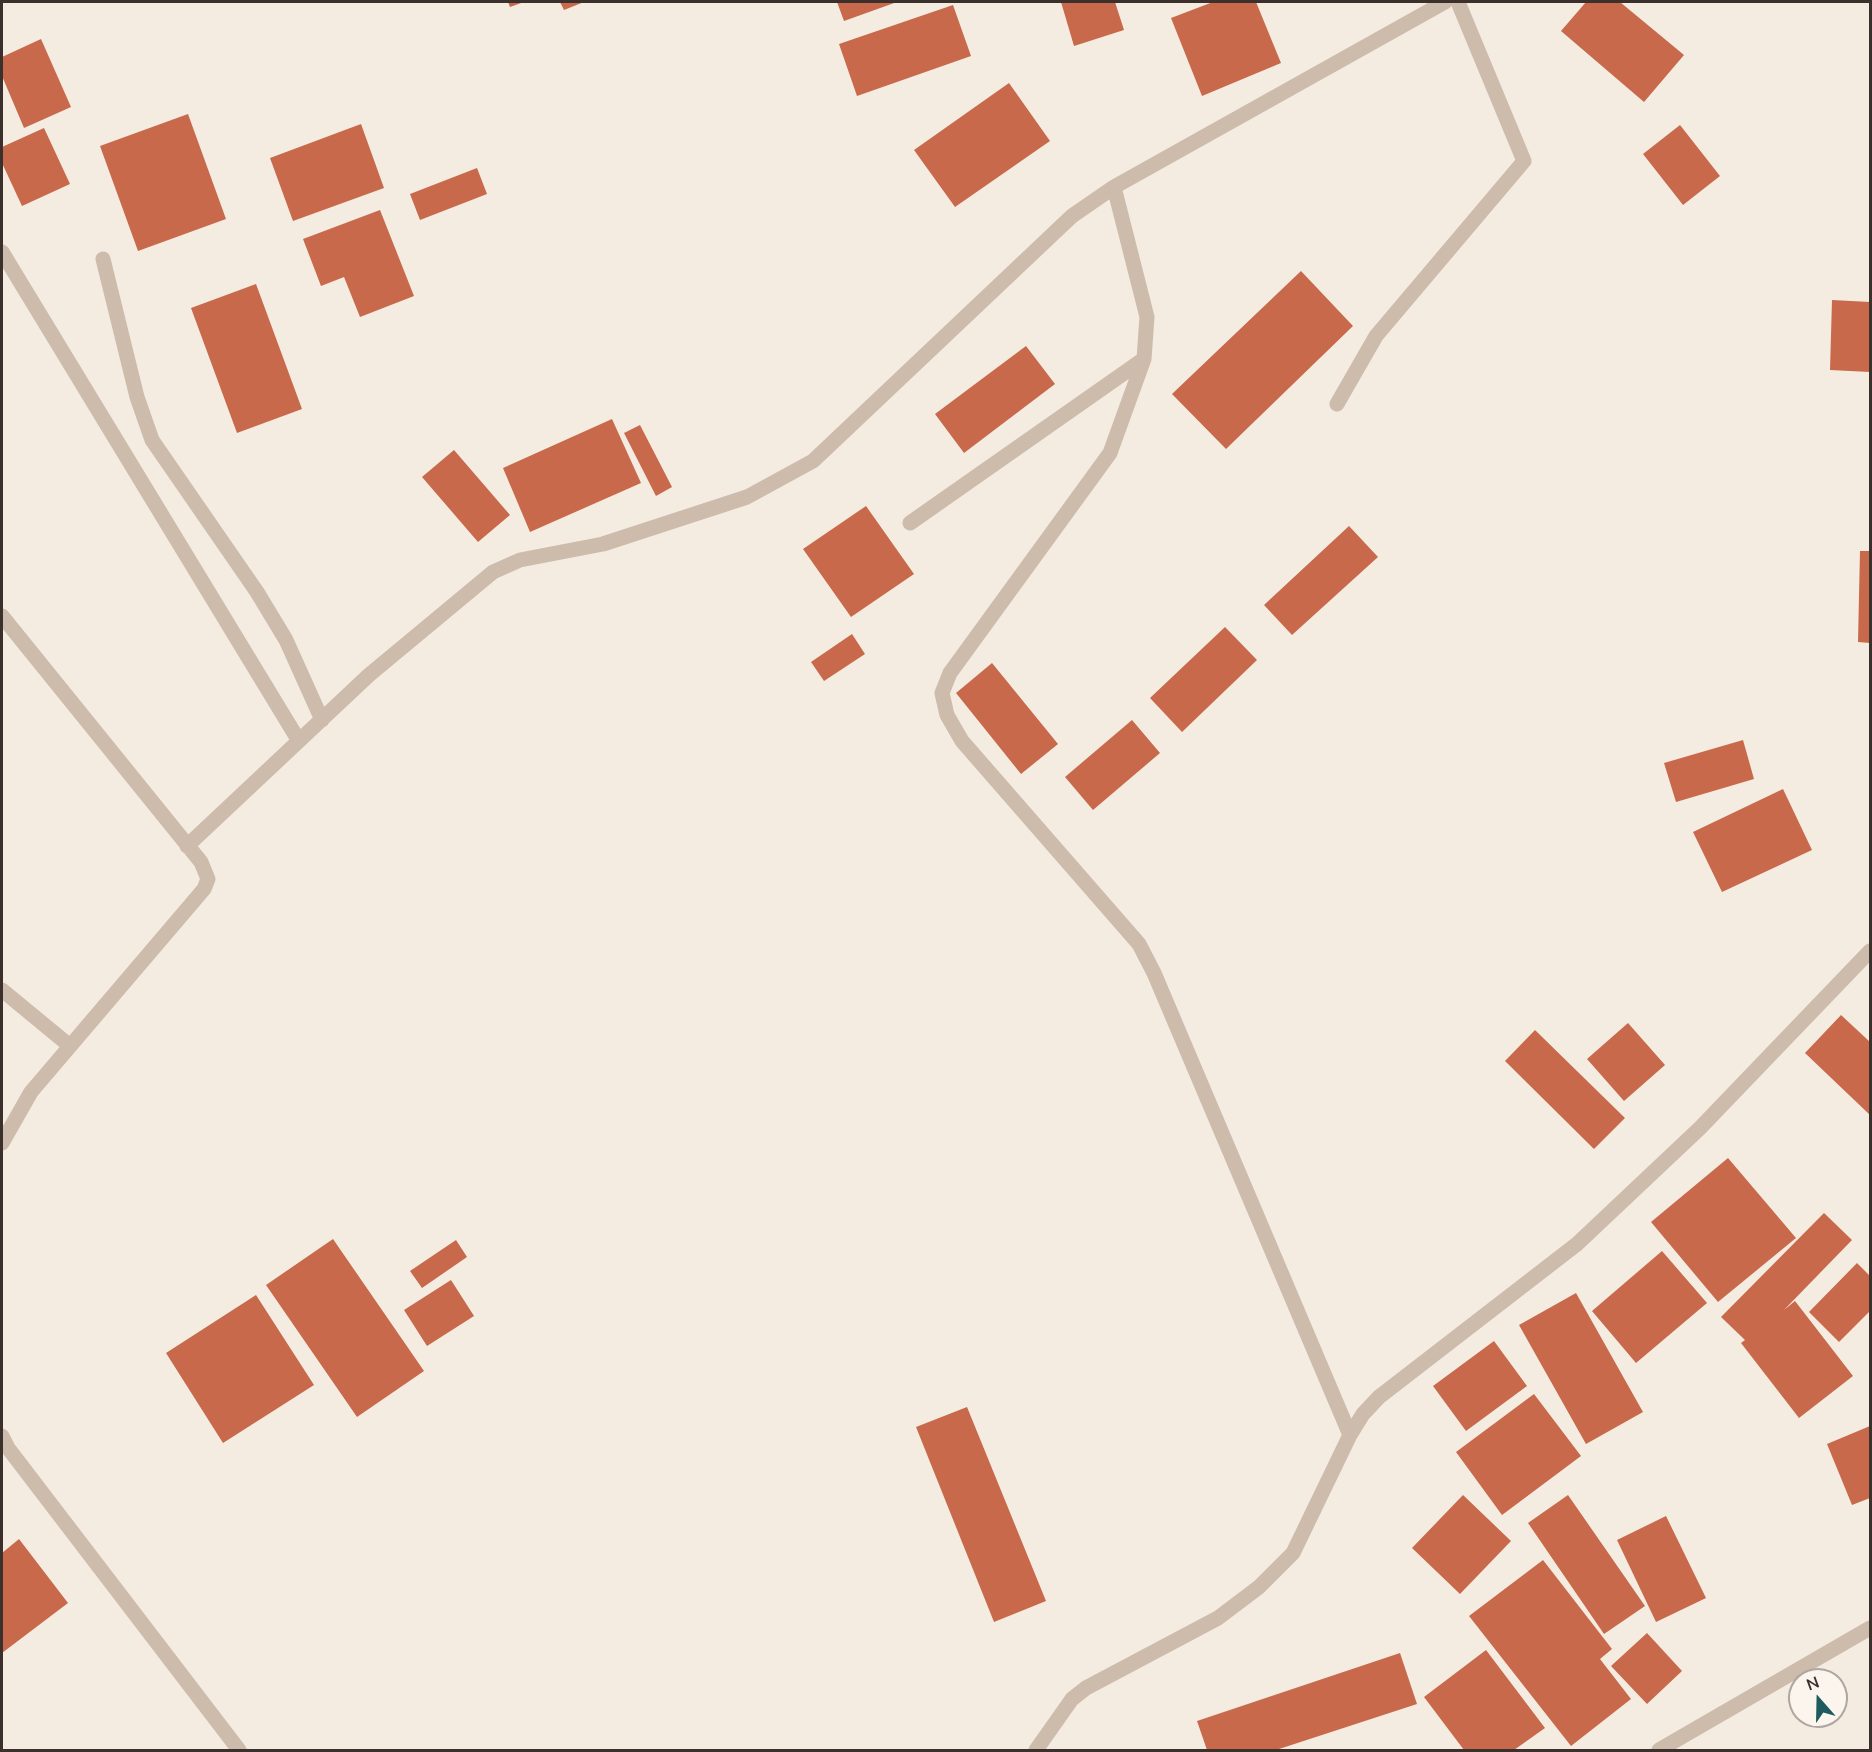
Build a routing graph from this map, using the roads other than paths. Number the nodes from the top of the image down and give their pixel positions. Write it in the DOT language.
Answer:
graph roads {
  1 [pos="1445,2"];
  2 [pos="1458,2"];
  3 [pos="1114,187"];
  4 [pos="2,252"];
  5 [pos="103,259"];
  6 [pos="1144,360"];
  7 [pos="1337,404"];
  8 [pos="910,523"];
  9 [pos="2,616"];
  10 [pos="321,720"];
  11 [pos="299,741"];
  12 [pos="187,846"];
  13 [pos="1870,951"];
  14 [pos="2,990"];
  15 [pos="70,1046"];
  16 [pos="2,1143"];
  17 [pos="1350,1435"];
  18 [pos="2,1436"];
  19 [pos="1870,1628"];
  20 [pos="239,1750"];
  21 [pos="1036,1750"];
  22 [pos="1659,1750"];
  1 -- 3 [label="street"];
  2 -- 7 [label="street"];
  3 -- 6 [label="street"];
  3 -- 10 [label="street"];
  4 -- 11 [label="street"];
  5 -- 10 [label="street"];
  6 -- 8 [label="street"];
  6 -- 17 [label="street"];
  9 -- 12 [label="street"];
  10 -- 11 [label="street"];
  11 -- 12 [label="street"];
  12 -- 15 [label="street"];
  13 -- 17 [label="street"];
  14 -- 15 [label="street"];
  15 -- 16 [label="street"];
  17 -- 21 [label="street"];
  18 -- 20 [label="street"];
  19 -- 22 [label="street"];
}
